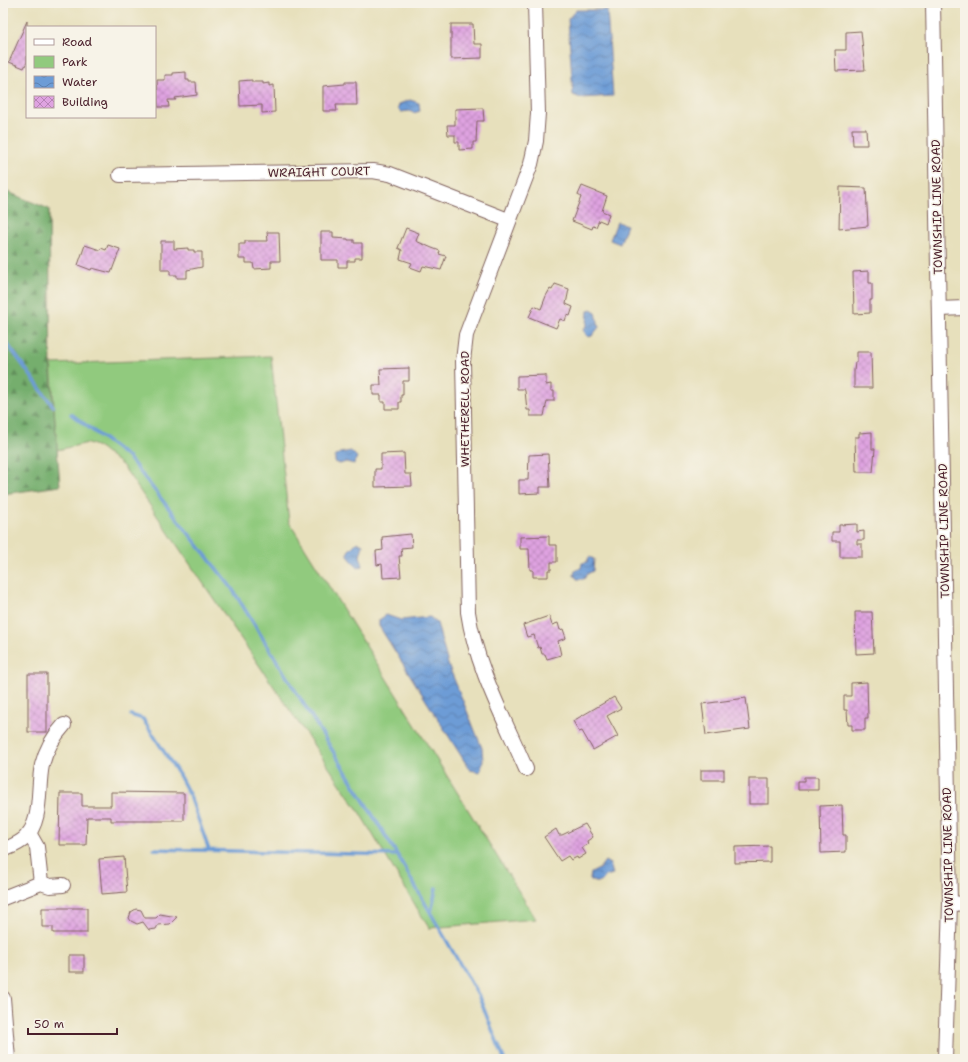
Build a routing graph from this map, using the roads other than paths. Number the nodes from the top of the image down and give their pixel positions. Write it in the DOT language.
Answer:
graph roads {
  1 [pos="535,3"];
  2 [pos="933,3"];
  3 [pos="120,175"];
  4 [pos="508,220"];
  5 [pos="939,308"];
  6 [pos="965,308"];
  7 [pos="64,725"];
  8 [pos="526,769"];
  9 [pos="29,833"];
  10 [pos="3,850"];
  11 [pos="41,883"];
  12 [pos="63,885"];
  13 [pos="3,898"];
  14 [pos="950,903"];
  15 [pos="965,904"];
  16 [pos="3,998"];
  17 [pos="8,1059"];
  18 [pos="945,1059"];
  1 -- 4 [label="street, WHETHERELL ROAD"];
  2 -- 5 [label="street, TOWNSHIP LINE ROAD"];
  3 -- 4 [label="street, WRAIGHT COURT"];
  4 -- 8 [label="street, WHETHERELL ROAD"];
  5 -- 6 [label="street"];
  5 -- 14 [label="street, TOWNSHIP LINE ROAD"];
  7 -- 9 [label="street"];
  9 -- 10 [label="street"];
  9 -- 11 [label="street"];
  11 -- 12 [label="street"];
  11 -- 13 [label="street"];
  14 -- 15 [label="street"];
  14 -- 18 [label="street, TOWNSHIP LINE ROAD"];
  16 -- 17 [label="street"];
}
